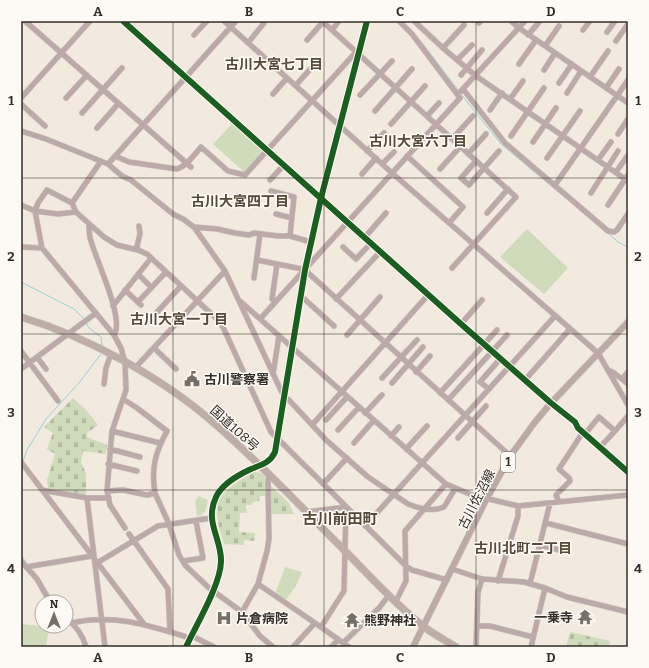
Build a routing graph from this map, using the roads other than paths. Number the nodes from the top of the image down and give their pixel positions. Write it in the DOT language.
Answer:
graph roads {
  1 [pos="25,21"];
  2 [pos="90,21"];
  3 [pos="123,21"];
  4 [pos="207,21"];
  5 [pos="224,21"];
  6 [pos="236,21"];
  7 [pos="339,21"];
  8 [pos="367,21"];
  9 [pos="399,21"];
  10 [pos="414,21"];
  11 [pos="511,21"];
  12 [pos="525,21"];
  13 [pos="540,21"];
  14 [pos="590,21"];
  15 [pos="614,21"];
  16 [pos="624,21"];
  17 [pos="323,22"];
  18 [pos="264,24"];
  19 [pos="628,24"];
  20 [pos="464,25"];
  21 [pos="559,26"];
  22 [pos="231,27"];
  23 [pos="519,28"];
  24 [pos="332,30"];
  25 [pos="583,30"];
  26 [pos="607,32"];
  27 [pos="194,35"];
  28 [pos="528,35"];
  29 [pos="308,40"];
  30 [pos="536,40"];
  31 [pos="616,41"];
  32 [pos="248,42"];
  33 [pos="472,44"];
  34 [pos="545,46"];
  35 [pos="443,48"];
  36 [pos="482,50"];
  37 [pos="608,51"];
  38 [pos="61,53"];
  39 [pos="357,53"];
  40 [pos="555,53"];
  41 [pos="457,60"];
  42 [pos="392,61"];
  43 [pos="519,64"];
  44 [pos="572,64"];
  45 [pos="314,65"];
  46 [pos="122,68"];
  47 [pos="467,68"];
  48 [pos="412,69"];
  49 [pos="620,69"];
  50 [pos="544,70"];
  51 [pos="581,71"];
  52 [pos="380,74"];
  53 [pos="461,75"];
  54 [pos="86,76"];
  55 [pos="476,76"];
  56 [pos="186,77"];
  57 [pos="590,77"];
  58 [pos="287,78"];
  59 [pos="628,80"];
  60 [pos="523,81"];
  61 [pos="559,83"];
  62 [pos="296,85"];
  63 [pos="425,86"];
  64 [pos="395,88"];
  65 [pos="544,88"];
  66 [pos="606,88"];
  67 [pos="102,90"];
  68 [pos="461,91"];
  69 [pos="502,93"];
  70 [pos="567,93"];
  71 [pos="273,94"];
  72 [pos="360,96"];
  73 [pos="617,96"];
  74 [pos="21,98"];
  75 [pos="66,98"];
  76 [pos="510,99"];
  77 [pos="312,100"];
  78 [pos="411,102"];
  79 [pos="439,103"];
  80 [pos="628,103"];
  81 [pos="21,104"];
  82 [pos="118,104"];
  83 [pos="556,108"];
  84 [pos="490,110"];
  85 [pos="375,111"];
  86 [pos="580,111"];
  87 [pos="528,112"];
  88 [pos="82,113"];
  89 [pos="427,116"];
  90 [pos="473,116"];
  91 [pos="628,119"];
  92 [pos="392,124"];
  93 [pos="545,124"];
  94 [pos="143,125"];
  95 [pos="436,125"];
  96 [pos="45,126"];
  97 [pos="340,126"];
  98 [pos="97,128"];
  99 [pos="21,131"];
  100 [pos="384,133"];
  101 [pos="486,134"];
  102 [pos="618,134"];
  103 [pos="511,136"];
  104 [pos="563,136"];
  105 [pos="452,139"];
  106 [pos="533,142"];
  107 [pos="611,142"];
  108 [pos="460,146"];
  109 [pos="580,148"];
  110 [pos="268,149"];
  111 [pos="367,151"];
  112 [pos="499,151"];
  113 [pos="618,151"];
  114 [pos="394,152"];
  115 [pos="468,154"];
  116 [pos="628,155"];
  117 [pos="115,156"];
  118 [pos="407,156"];
  119 [pos="376,158"];
  120 [pos="548,158"];
  121 [pos="598,160"];
  122 [pos="101,161"];
  123 [pos="476,161"];
  124 [pos="108,164"];
  125 [pos="382,164"];
  126 [pos="284,165"];
  127 [pos="188,166"];
  128 [pos="608,167"];
  129 [pos="484,168"];
  130 [pos="440,169"];
  131 [pos="616,172"];
  132 [pos="392,173"];
  133 [pos="362,174"];
  134 [pos="627,178"];
  135 [pos="270,180"];
  136 [pos="555,185"];
  137 [pos="508,189"];
  138 [pos="271,192"];
  139 [pos="590,193"];
  140 [pos="321,198"];
  141 [pos="72,202"];
  142 [pos="21,205"];
  143 [pos="608,205"];
  144 [pos="35,211"];
  145 [pos="76,212"];
  146 [pos="487,212"];
  147 [pos="386,213"];
  148 [pos="276,214"];
  149 [pos="628,214"];
  150 [pos="292,218"];
  151 [pos="348,222"];
  152 [pos="449,223"];
  153 [pos="89,225"];
  154 [pos="194,227"];
  155 [pos="141,228"];
  156 [pos="260,234"];
  157 [pos="290,236"];
  158 [pos="364,237"];
  159 [pos="311,242"];
  160 [pos="371,243"];
  161 [pos="473,244"];
  162 [pos="21,247"];
  163 [pos="343,247"];
  164 [pos="42,248"];
  165 [pos="138,250"];
  166 [pos="381,252"];
  167 [pos="151,258"];
  168 [pos="257,260"];
  169 [pos="277,264"];
  170 [pos="452,268"];
  171 [pos="305,270"];
  172 [pos="225,271"];
  173 [pos="166,272"];
  174 [pos="138,274"];
  175 [pos="254,278"];
  176 [pos="181,286"];
  177 [pos="151,287"];
  178 [pos="125,290"];
  179 [pos="300,295"];
  180 [pos="428,295"];
  181 [pos="380,297"];
  182 [pos="272,299"];
  183 [pos="239,300"];
  184 [pos="336,300"];
  185 [pos="482,300"];
  186 [pos="197,301"];
  187 [pos="113,306"];
  188 [pos="96,314"];
  189 [pos="556,316"];
  190 [pos="21,317"];
  191 [pos="260,319"];
  192 [pos="359,321"];
  193 [pos="148,322"];
  194 [pos="628,322"];
  195 [pos="461,324"];
  196 [pos="334,326"];
  197 [pos="570,329"];
  198 [pos="497,330"];
  199 [pos="68,334"];
  200 [pos="114,335"];
  201 [pos="346,335"];
  202 [pos="507,335"];
  203 [pos="279,336"];
  204 [pos="416,340"];
  205 [pos="384,344"];
  206 [pos="484,344"];
  207 [pos="291,347"];
  208 [pos="423,347"];
  209 [pos="154,348"];
  210 [pos="21,351"];
  211 [pos="492,352"];
  212 [pos="598,353"];
  213 [pos="111,354"];
  214 [pos="38,356"];
  215 [pos="430,356"];
  216 [pos="400,357"];
  217 [pos="500,359"];
  218 [pos="30,362"];
  219 [pos="125,362"];
  220 [pos="408,364"];
  221 [pos="509,367"];
  222 [pos="135,368"];
  223 [pos="21,369"];
  224 [pos="46,369"];
  225 [pos="176,369"];
  226 [pos="607,370"];
  227 [pos="416,372"];
  228 [pos="628,372"];
  229 [pos="273,374"];
  230 [pos="382,378"];
  231 [pos="622,379"];
  232 [pos="525,380"];
  233 [pos="392,383"];
  234 [pos="104,384"];
  235 [pos="628,384"];
  236 [pos="489,389"];
  237 [pos="341,391"];
  238 [pos="440,393"];
  239 [pos="382,395"];
  240 [pos="284,397"];
  241 [pos="347,397"];
  242 [pos="123,399"];
  243 [pos="58,400"];
  244 [pos="448,400"];
  245 [pos="551,403"];
  246 [pos="486,406"];
  247 [pos="628,406"];
  248 [pos="359,407"];
  249 [pos="365,413"];
  250 [pos="465,415"];
  251 [pos="628,416"];
  252 [pos="326,420"];
  253 [pos="374,420"];
  254 [pos="472,422"];
  255 [pos="312,425"];
  256 [pos="427,426"];
  257 [pos="399,427"];
  258 [pos="338,430"];
  259 [pos="112,431"];
  260 [pos="615,431"];
  261 [pos="584,433"];
  262 [pos="391,436"];
  263 [pos="276,438"];
  264 [pos="458,438"];
  265 [pos="160,443"];
  266 [pos="354,443"];
  267 [pos="601,446"];
  268 [pos="406,449"];
  269 [pos="110,450"];
  270 [pos="511,455"];
  271 [pos="140,457"];
  272 [pos="347,458"];
  273 [pos="22,463"];
  274 [pos="422,463"];
  275 [pos="108,464"];
  276 [pos="260,466"];
  277 [pos="137,471"];
  278 [pos="628,472"];
  279 [pos="269,475"];
  280 [pos="322,484"];
  281 [pos="446,484"];
  282 [pos="455,489"];
  283 [pos="42,490"];
  284 [pos="107,490"];
  285 [pos="155,493"];
  286 [pos="395,494"];
  287 [pos="628,495"];
  288 [pos="87,498"];
  289 [pos="109,498"];
  290 [pos="488,498"];
  291 [pos="559,502"];
  292 [pos="550,503"];
  293 [pos="518,506"];
  294 [pos="346,507"];
  295 [pos="425,508"];
  296 [pos="306,512"];
  297 [pos="211,518"];
  298 [pos="196,520"];
  299 [pos="546,523"];
  300 [pos="169,524"];
  301 [pos="365,526"];
  302 [pos="125,528"];
  303 [pos="129,534"];
  304 [pos="133,540"];
  305 [pos="628,544"];
  306 [pos="540,546"];
  307 [pos="345,551"];
  308 [pos="563,551"];
  309 [pos="93,557"];
  310 [pos="21,561"];
  311 [pos="183,561"];
  312 [pos="97,563"];
  313 [pos="406,566"];
  314 [pos="28,567"];
  315 [pos="452,569"];
  316 [pos="482,579"];
  317 [pos="447,580"];
  318 [pos="498,581"];
  319 [pos="258,584"];
  320 [pos="530,584"];
  321 [pos="545,588"];
  322 [pos="213,590"];
  323 [pos="45,594"];
  324 [pos="390,595"];
  325 [pos="396,601"];
  326 [pos="242,612"];
  327 [pos="628,612"];
  328 [pos="101,619"];
  329 [pos="74,622"];
  330 [pos="316,622"];
  331 [pos="144,624"];
  332 [pos="477,626"];
  333 [pos="321,627"];
  334 [pos="424,627"];
  335 [pos="170,632"];
  336 [pos="191,637"];
  337 [pos="533,637"];
  338 [pos="341,641"];
  339 [pos="86,647"];
  340 [pos="104,647"];
  341 [pos="186,647"];
  342 [pos="214,647"];
  343 [pos="273,647"];
  344 [pos="293,647"];
  345 [pos="331,647"];
  346 [pos="349,647"];
  347 [pos="413,647"];
  348 [pos="456,647"];
  349 [pos="476,647"];
  350 [pos="531,647"];
  1 -- 38 [label="street"];
  2 -- 38 [label="street"];
  3 -- 56 [label="street"];
  4 -- 27 [label="street"];
  5 -- 22 [label="street"];
  6 -- 22 [label="street"];
  7 -- 24 [label="street"];
  8 -- 39 [label="street"];
  9 -- 68 [label="street"];
  10 -- 35 [label="street"];
  11 -- 23 [label="street"];
  12 -- 23 [label="street"];
  13 -- 28 [label="street"];
  14 -- 25 [label="street"];
  15 -- 26 [label="street"];
  16 -- 19 [label="street"];
  17 -- 24 [label="street"];
  17 -- 29 [label="street"];
  18 -- 32 [label="street"];
  19 -- 31 [label="street"];
  20 -- 35 [label="street"];
  21 -- 34 [label="street"];
  22 -- 32 [label="street"];
  22 -- 56 [label="street"];
  23 -- 28 [label="street"];
  23 -- 55 [label="street"];
  24 -- 39 [label="street"];
  28 -- 30 [label="street"];
  30 -- 34 [label="street"];
  30 -- 43 [label="street"];
  32 -- 58 [label="street"];
  33 -- 41 [label="street"];
  34 -- 40 [label="street"];
  35 -- 41 [label="street"];
  36 -- 47 [label="street"];
  37 -- 57 [label="street"];
  38 -- 54 [label="street"];
  38 -- 74 [label="street"];
  39 -- 52 [label="street"];
  39 -- 77 [label="street"];
  39 -- 97 [label="street"];
  40 -- 44 [label="street"];
  40 -- 50 [label="street"];
  41 -- 47 [label="street"];
  42 -- 52 [label="street"];
  44 -- 51 [label="street"];
  44 -- 61 [label="street"];
  45 -- 62 [label="street"];
  46 -- 67 [label="street"];
  47 -- 53 [label="street"];
  47 -- 55 [label="street"];
  48 -- 64 [label="street"];
  49 -- 66 [label="street"];
  51 -- 57 [label="street"];
  51 -- 70 [label="street"];
  52 -- 64 [label="street"];
  52 -- 72 [label="street"];
  54 -- 67 [label="street"];
  54 -- 75 [label="street"];
  55 -- 68 [label="street"];
  55 -- 69 [label="street"];
  56 -- 94 [label="street"];
  56 -- 110 [label="street"];
  57 -- 66 [label="street"];
  58 -- 62 [label="street"];
  58 -- 71 [label="street"];
  59 -- 73 [label="street"];
  60 -- 76 [label="street"];
  62 -- 77 [label="street"];
  63 -- 78 [label="street"];
  64 -- 78 [label="street"];
  64 -- 85 [label="street"];
  65 -- 87 [label="street"];
  66 -- 73 [label="street"];
  67 -- 82 [label="street"];
  67 -- 88 [label="street"];
  68 -- 95 [label="street"];
  68 -- 136 [label="street"];
  69 -- 76 [label="street"];
  69 -- 84 [label="street"];
  73 -- 80 [label="street"];
  73 -- 109 [label="street"];
  76 -- 87 [label="street"];
  77 -- 97 [label="street"];
  77 -- 110 [label="street"];
  78 -- 89 [label="street"];
  78 -- 92 [label="street"];
  79 -- 89 [label="street"];
  81 -- 96 [label="street"];
  82 -- 94 [label="street"];
  82 -- 98 [label="street"];
  83 -- 93 [label="street"];
  86 -- 104 [label="street"];
  87 -- 93 [label="street"];
  87 -- 103 [label="street"];
  89 -- 95 [label="street"];
  90 -- 105 [label="street"];
  91 -- 102 [label="street"];
  93 -- 104 [label="street"];
  93 -- 106 [label="street"];
  94 -- 117 [label="street"];
  94 -- 127 [label="street"];
  95 -- 105 [label="street"];
  95 -- 118 [label="street"];
  97 -- 111 [label="street"];
  97 -- 140 [label="street"];
  99 -- 122 [label="street"];
  100 -- 111 [label="street"];
  101 -- 115 [label="street"];
  104 -- 109 [label="street"];
  104 -- 120 [label="street"];
  105 -- 108 [label="street"];
  107 -- 121 [label="street"];
  108 -- 115 [label="street"];
  108 -- 130 [label="street"];
  109 -- 121 [label="street"];
  109 -- 136 [label="street"];
  110 -- 126 [label="street"];
  110 -- 127 [label="street"];
  111 -- 119 [label="street"];
  112 -- 129 [label="street"];
  113 -- 128 [label="street"];
  114 -- 125 [label="street"];
  115 -- 123 [label="street"];
  116 -- 131 [label="street"];
  117 -- 124 [label="street"];
  117 -- 127 [label="street"];
  118 -- 132 [label="street"];
  118 -- 152 [label="street"];
  119 -- 125 [label="street"];
  119 -- 133 [label="street"];
  121 -- 128 [label="street"];
  122 -- 124 [label="street"];
  122 -- 141 [label="street"];
  123 -- 129 [label="street"];
  123 -- 129 [label="street"];
  124 -- 154 [label="street"];
  125 -- 132 [label="street"];
  126 -- 135 [label="street"];
  126 -- 140 [label="street"];
  128 -- 131 [label="street"];
  128 -- 139 [label="street"];
  129 -- 137 [label="street"];
  131 -- 134 [label="street"];
  132 -- 151 [label="street"];
  132 -- 152 [label="street"];
  134 -- 143 [label="street"];
  136 -- 149 [label="street"];
  137 -- 146 [label="street"];
  137 -- 161 [label="street"];
  138 -- 150 [label="street"];
  140 -- 151 [label="street"];
  140 -- 159 [label="street"];
  141 -- 144 [label="street"];
  141 -- 145 [label="street"];
  142 -- 144 [label="street"];
  144 -- 145 [label="street"];
  144 -- 164 [label="street"];
  145 -- 153 [label="street"];
  147 -- 158 [label="street"];
  148 -- 150 [label="street"];
  150 -- 157 [label="street"];
  151 -- 158 [label="street"];
  151 -- 171 [label="street"];
  152 -- 161 [label="street"];
  153 -- 165 [label="street"];
  153 -- 187 [label="street"];
  154 -- 156 [label="street"];
  154 -- 172 [label="street"];
  155 -- 165 [label="street"];
  156 -- 157 [label="street"];
  156 -- 168 [label="street"];
  157 -- 159 [label="street"];
  158 -- 160 [label="street"];
  159 -- 171 [label="street"];
  160 -- 163 [label="street"];
  160 -- 166 [label="street"];
  161 -- 170 [label="street"];
  161 -- 189 [label="street"];
  162 -- 164 [label="street"];
  164 -- 188 [label="street"];
  165 -- 167 [label="street"];
  166 -- 180 [label="street"];
  166 -- 184 [label="street"];
  167 -- 173 [label="street"];
  167 -- 174 [label="street"];
  168 -- 169 [label="street"];
  168 -- 175 [label="street"];
  169 -- 171 [label="street"];
  169 -- 182 [label="street"];
  171 -- 179 [label="street"];
  171 -- 184 [label="street"];
  171 -- 191 [label="street"];
  172 -- 183 [label="street"];
  172 -- 186 [label="street"];
  173 -- 176 [label="street"];
  173 -- 177 [label="street"];
  174 -- 177 [label="street"];
  174 -- 178 [label="street"];
  176 -- 186 [label="street"];
  176 -- 193 [label="street"];
  177 -- 178 [label="street"];
  178 -- 187 [label="street"];
  179 -- 196 [label="street"];
  179 -- 207 [label="street"];
  180 -- 195 [label="street"];
  180 -- 205 [label="street"];
  181 -- 192 [label="street"];
  183 -- 191 [label="street"];
  183 -- 229 [label="street"];
  184 -- 192 [label="street"];
  185 -- 195 [label="street"];
  186 -- 209 [label="street"];
  186 -- 263 [label="street"];
  187 -- 200 [label="street"];
  188 -- 199 [label="street"];
  188 -- 200 [label="street"];
  189 -- 197 [label="street"];
  189 -- 221 [label="street"];
  190 -- 199 [label="highway, 国道108号"];
  191 -- 203 [label="street"];
  192 -- 201 [label="street"];
  192 -- 205 [label="street"];
  194 -- 212 [label="main road, 古川佐沼線 / 1"];
  195 -- 206 [label="street"];
  197 -- 212 [label="street"];
  197 -- 232 [label="street"];
  198 -- 206 [label="street"];
  199 -- 213 [label="highway, 国道108号"];
  199 -- 214 [label="street"];
  200 -- 219 [label="street"];
  202 -- 211 [label="street"];
  203 -- 207 [label="street"];
  203 -- 229 [label="street"];
  204 -- 216 [label="street"];
  205 -- 216 [label="street"];
  205 -- 237 [label="street"];
  206 -- 211 [label="street"];
  206 -- 238 [label="street"];
  207 -- 237 [label="street"];
  207 -- 240 [label="street"];
  208 -- 220 [label="street"];
  209 -- 222 [label="street"];
  209 -- 225 [label="street"];
  210 -- 218 [label="street"];
  211 -- 217 [label="street"];
  211 -- 244 [label="street"];
  212 -- 226 [label="street"];
  212 -- 245 [label="main road, 古川佐沼線 / 1"];
  213 -- 219 [label="highway, 国道108号"];
  213 -- 234 [label="street"];
  214 -- 218 [label="street"];
  214 -- 224 [label="street"];
  215 -- 227 [label="street"];
  216 -- 220 [label="street"];
  216 -- 230 [label="street"];
  217 -- 221 [label="street"];
  217 -- 236 [label="street"];
  218 -- 223 [label="street"];
  218 -- 243 [label="street"];
  219 -- 222 [label="highway, 国道108号"];
  219 -- 242 [label="street"];
  220 -- 227 [label="street"];
  220 -- 233 [label="street"];
  221 -- 232 [label="street"];
  221 -- 236 [label="street"];
  222 -- 276 [label="highway, 国道108号"];
  226 -- 231 [label="street"];
  226 -- 247 [label="street"];
  227 -- 238 [label="street"];
  228 -- 231 [label="street"];
  229 -- 240 [label="street"];
  231 -- 235 [label="street"];
  232 -- 245 [label="street"];
  236 -- 250 [label="street"];
  237 -- 241 [label="street"];
  237 -- 255 [label="street"];
  238 -- 244 [label="street"];
  239 -- 249 [label="street"];
  240 -- 255 [label="street"];
  240 -- 263 [label="street"];
  241 -- 248 [label="street"];
  241 -- 252 [label="street"];
  242 -- 259 [label="street"];
  242 -- 265 [label="street"];
  244 -- 250 [label="street"];
  245 -- 261 [label="street"];
  245 -- 270 [label="main road, 古川佐沼線 / 1"];
  246 -- 254 [label="street"];
  248 -- 249 [label="street"];
  248 -- 258 [label="street"];
  249 -- 253 [label="street"];
  250 -- 254 [label="street"];
  250 -- 274 [label="street"];
  251 -- 260 [label="street"];
  253 -- 262 [label="street"];
  253 -- 266 [label="street"];
  254 -- 264 [label="street"];
  254 -- 270 [label="street"];
  255 -- 272 [label="street"];
  256 -- 268 [label="street"];
  257 -- 262 [label="street"];
  259 -- 265 [label="street"];
  259 -- 269 [label="street"];
  260 -- 261 [label="street"];
  260 -- 267 [label="street"];
  261 -- 278 [label="street"];
  261 -- 291 [label="street"];
  262 -- 268 [label="street"];
  263 -- 276 [label="street"];
  263 -- 280 [label="street"];
  265 -- 285 [label="street"];
  268 -- 274 [label="street"];
  269 -- 271 [label="street"];
  269 -- 275 [label="street"];
  270 -- 290 [label="main road, 古川佐沼線 / 1"];
  272 -- 280 [label="street"];
  272 -- 286 [label="street"];
  273 -- 283 [label="street"];
  274 -- 281 [label="street"];
  274 -- 286 [label="street"];
  275 -- 277 [label="street"];
  275 -- 284 [label="street"];
  276 -- 279 [label="highway, 国道108号"];
  276 -- 297 [label="street"];
  279 -- 296 [label="highway, 国道108号"];
  279 -- 319 [label="street"];
  280 -- 294 [label="street"];
  281 -- 282 [label="street"];
  281 -- 295 [label="street"];
  282 -- 290 [label="street"];
  282 -- 295 [label="street"];
  283 -- 288 [label="street"];
  283 -- 309 [label="street"];
  284 -- 285 [label="street"];
  284 -- 289 [label="street"];
  285 -- 300 [label="street"];
  286 -- 295 [label="street"];
  286 -- 301 [label="street"];
  287 -- 291 [label="street"];
  288 -- 289 [label="street"];
  288 -- 309 [label="street"];
  289 -- 302 [label="street"];
  290 -- 293 [label="street"];
  290 -- 315 [label="main road, 古川佐沼線 / 1"];
  291 -- 292 [label="street"];
  292 -- 293 [label="street"];
  292 -- 299 [label="street"];
  293 -- 318 [label="street"];
  294 -- 296 [label="street"];
  294 -- 301 [label="street"];
  294 -- 307 [label="street"];
  295 -- 313 [label="street"];
  296 -- 307 [label="highway, 国道108号"];
  297 -- 298 [label="street"];
  297 -- 322 [label="street"];
  298 -- 300 [label="street"];
  298 -- 311 [label="street"];
  299 -- 305 [label="street"];
  299 -- 306 [label="street"];
  300 -- 304 [label="street"];
  300 -- 311 [label="street"];
  301 -- 313 [label="street"];
  303 -- 304 [label="street"];
  304 -- 312 [label="street"];
  304 -- 335 [label="street"];
  306 -- 308 [label="street"];
  306 -- 320 [label="street"];
  307 -- 324 [label="highway, 国道108号"];
  307 -- 333 [label="street"];
  309 -- 312 [label="street"];
  309 -- 314 [label="street"];
  309 -- 328 [label="street"];
  310 -- 314 [label="street"];
  311 -- 322 [label="street"];
  312 -- 331 [label="street"];
  313 -- 317 [label="street"];
  313 -- 325 [label="street"];
  314 -- 323 [label="street"];
  315 -- 316 [label="street"];
  315 -- 317 [label="main road, 古川佐沼線 / 1"];
  316 -- 318 [label="street"];
  316 -- 332 [label="street"];
  317 -- 334 [label="main road, 古川佐沼線 / 1"];
  318 -- 320 [label="street"];
  319 -- 326 [label="street"];
  319 -- 330 [label="street"];
  320 -- 321 [label="street"];
  321 -- 327 [label="street"];
  321 -- 337 [label="street"];
  322 -- 326 [label="street"];
  322 -- 336 [label="street"];
  324 -- 325 [label="highway, 国道108号"];
  324 -- 338 [label="street"];
  325 -- 334 [label="highway, 国道108号"];
  326 -- 343 [label="street"];
  328 -- 329 [label="street"];
  328 -- 331 [label="street"];
  328 -- 340 [label="street"];
  329 -- 339 [label="street"];
  330 -- 333 [label="street"];
  330 -- 344 [label="street"];
  331 -- 335 [label="street"];
  332 -- 337 [label="street"];
  332 -- 349 [label="street"];
  333 -- 338 [label="street"];
  334 -- 347 [label="main road, 古川佐沼線 / 1"];
  334 -- 348 [label="highway, 国道108号"];
  335 -- 336 [label="street"];
  336 -- 341 [label="street"];
  336 -- 342 [label="street"];
  337 -- 350 [label="street"];
  338 -- 345 [label="street"];
  338 -- 346 [label="street"];
}
